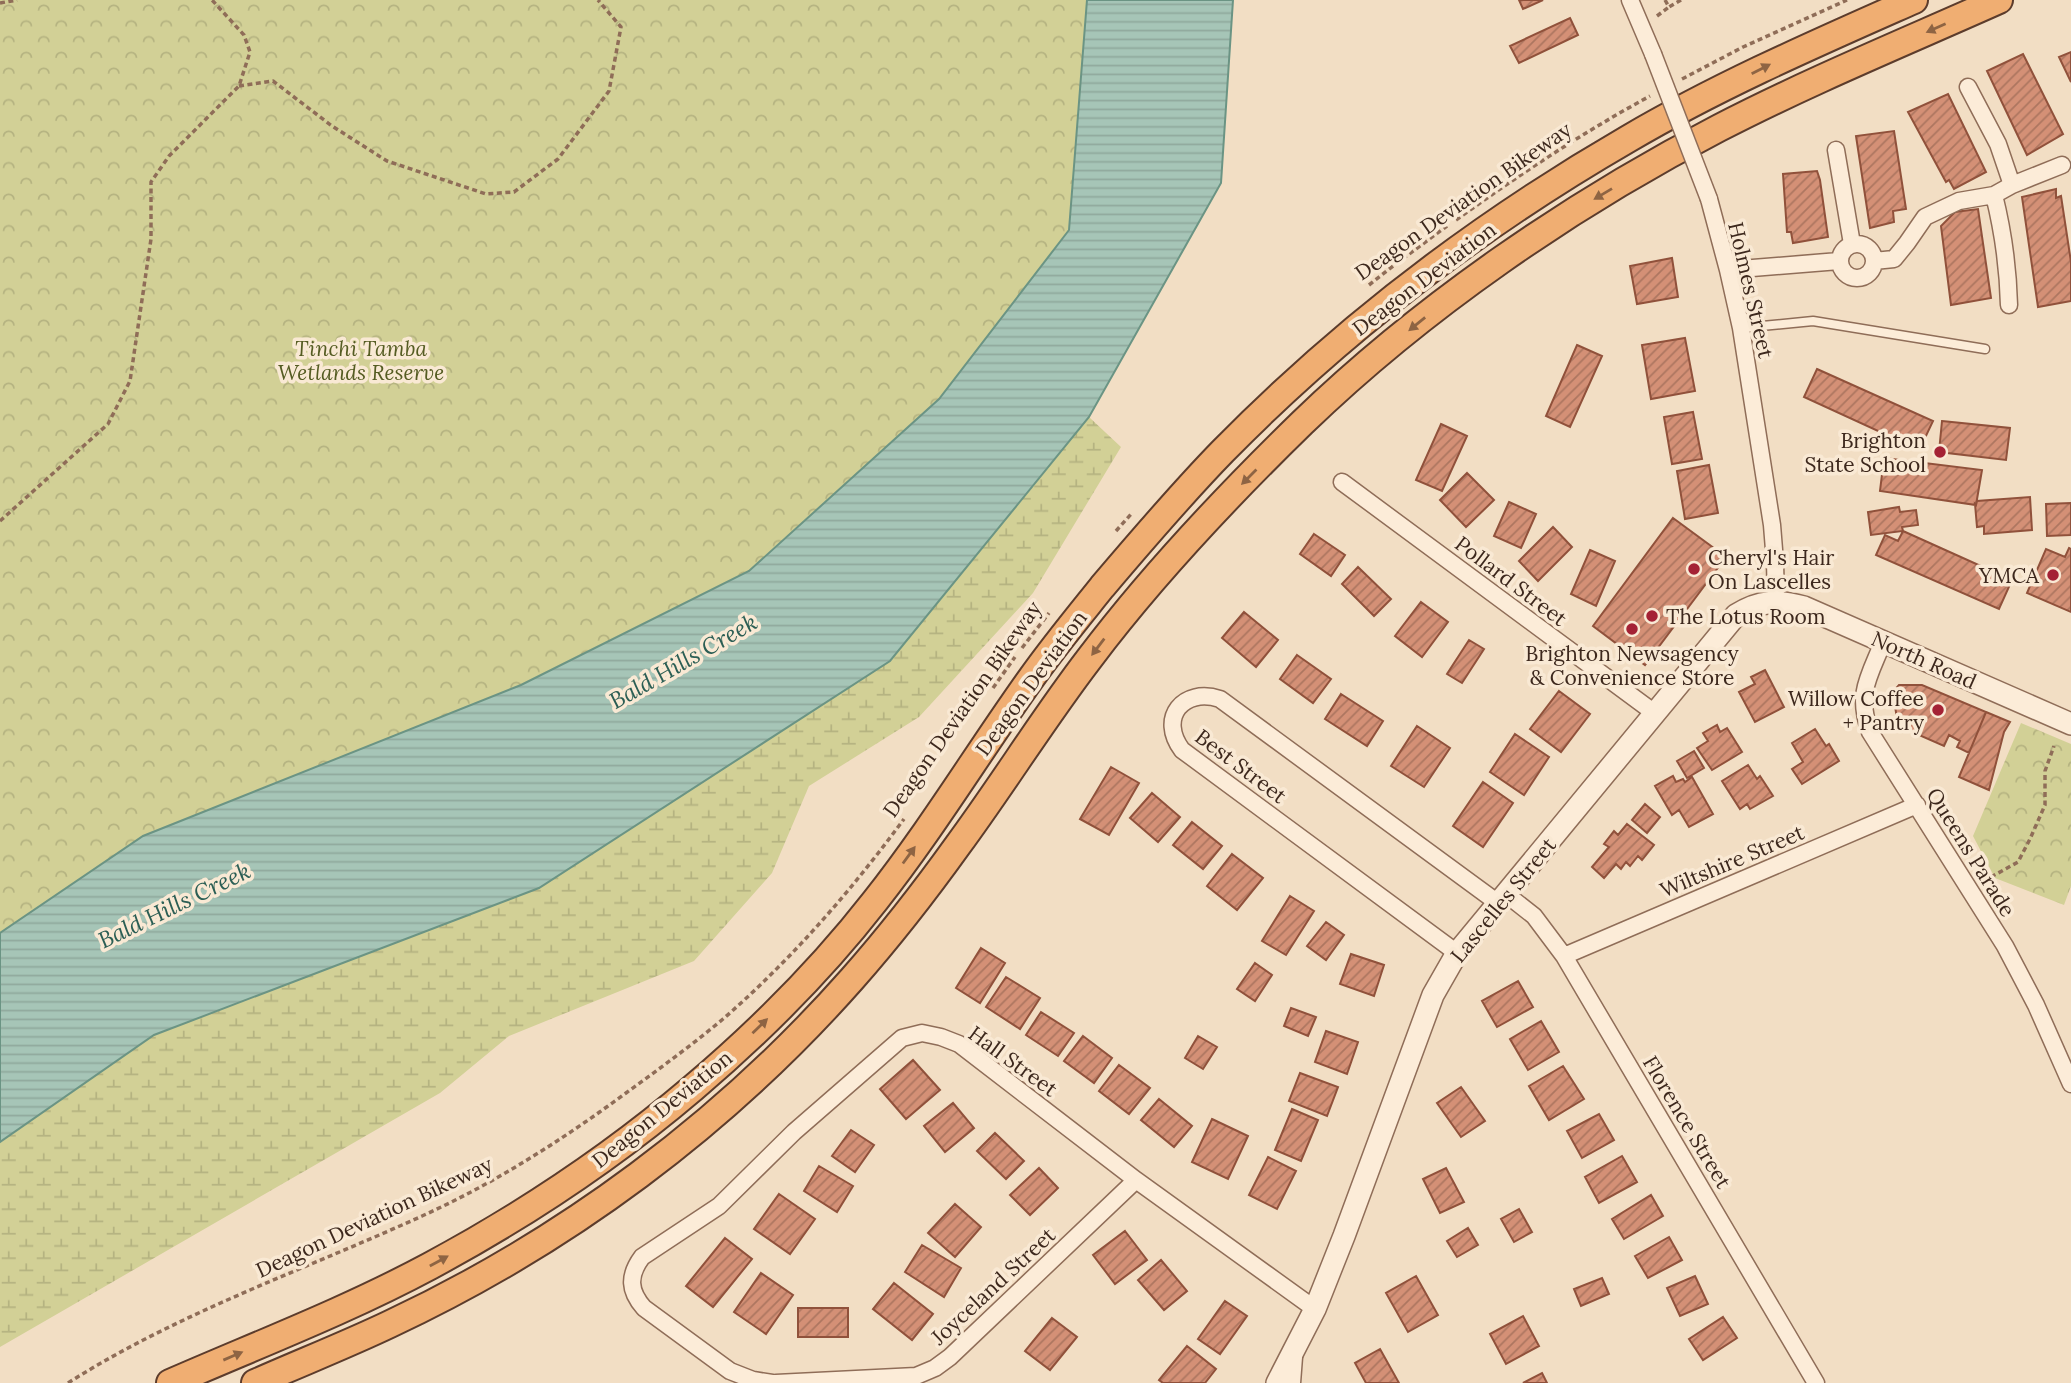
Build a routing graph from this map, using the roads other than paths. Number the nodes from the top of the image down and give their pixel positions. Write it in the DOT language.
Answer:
graph roads {
  1 [pos="1630,0"];
  2 [pos="1914,0"];
  3 [pos="1999,0"];
  4 [pos="1968,87"];
  5 [pos="1836,150"];
  6 [pos="2062,165"];
  7 [pos="2012,185"];
  8 [pos="1994,195"];
  9 [pos="1852,244"];
  10 [pos="1839,261"];
  11 [pos="1874,261"];
  12 [pos="1728,270"];
  13 [pos="2009,304"];
  14 [pos="1741,328"];
  15 [pos="1985,349"];
  16 [pos="1342,482"];
  17 [pos="1776,602"];
  18 [pos="1883,642"];
  19 [pos="1656,714"];
  20 [pos="2071,724"];
  21 [pos="1917,805"];
  22 [pos="1502,899"];
  23 [pos="1457,953"];
  24 [pos="1564,956"];
  25 [pos="2071,1084"];
  26 [pos="1136,1180"];
  27 [pos="632,1276"];
  28 [pos="1315,1309"];
  29 [pos="1295,1347"];
  30 [pos="170,1383"];
  31 [pos="255,1383"];
  32 [pos="774,1383"];
  33 [pos="1277,1383"];
  34 [pos="1292,1383"];
  35 [pos="1816,1383"];
  1 -- 12 [label="street, Holmes Street, bridge"];
  30 -- 2 [label="highway, Deagon Deviation, one-way"];
  3 -- 31 [label="highway, Deagon Deviation, one-way"];
  4 -- 7 [label="street"];
  5 -- 9 [label="street"];
  6 -- 7 [label="street"];
  7 -- 8 [label="street"];
  8 -- 11 [label="street"];
  8 -- 13 [label="street"];
  9 -- 10 [label="street"];
  9 -- 11 [label="street"];
  10 -- 11 [label="street"];
  10 -- 12 [label="street"];
  12 -- 14 [label="street, Holmes Street"];
  14 -- 15 [label="lane"];
  14 -- 17 [label="street, Holmes Street"];
  16 -- 19 [label="street, Pollard Street"];
  17 -- 18 [label="street, North Road"];
  17 -- 19 [label="street, Lascelles Street"];
  18 -- 20 [label="street, North Road"];
  18 -- 21 [label="street, Queens Parade"];
  19 -- 22 [label="street, Lascelles Street"];
  21 -- 24 [label="street, Wiltshire Street"];
  21 -- 25 [label="street, Queens Parade"];
  22 -- 23 [label="street, Lascelles Street"];
  22 -- 23 [label="street, Best Street"];
  22 -- 24 [label="street, Florence Street"];
  23 -- 28 [label="street, Lascelles Street"];
  24 -- 35 [label="street, Florence Street"];
  26 -- 27 [label="street, Hall Street"];
  26 -- 28 [label="street, Hall Street"];
  26 -- 32 [label="street, Joyceland Street"];
  27 -- 32 [label="street, Joyceland Street"];
  28 -- 29 [label="street, Lascelles Street"];
  29 -- 33 [label="street, Lascelles Street"];
  29 -- 34 [label="street"];
}
